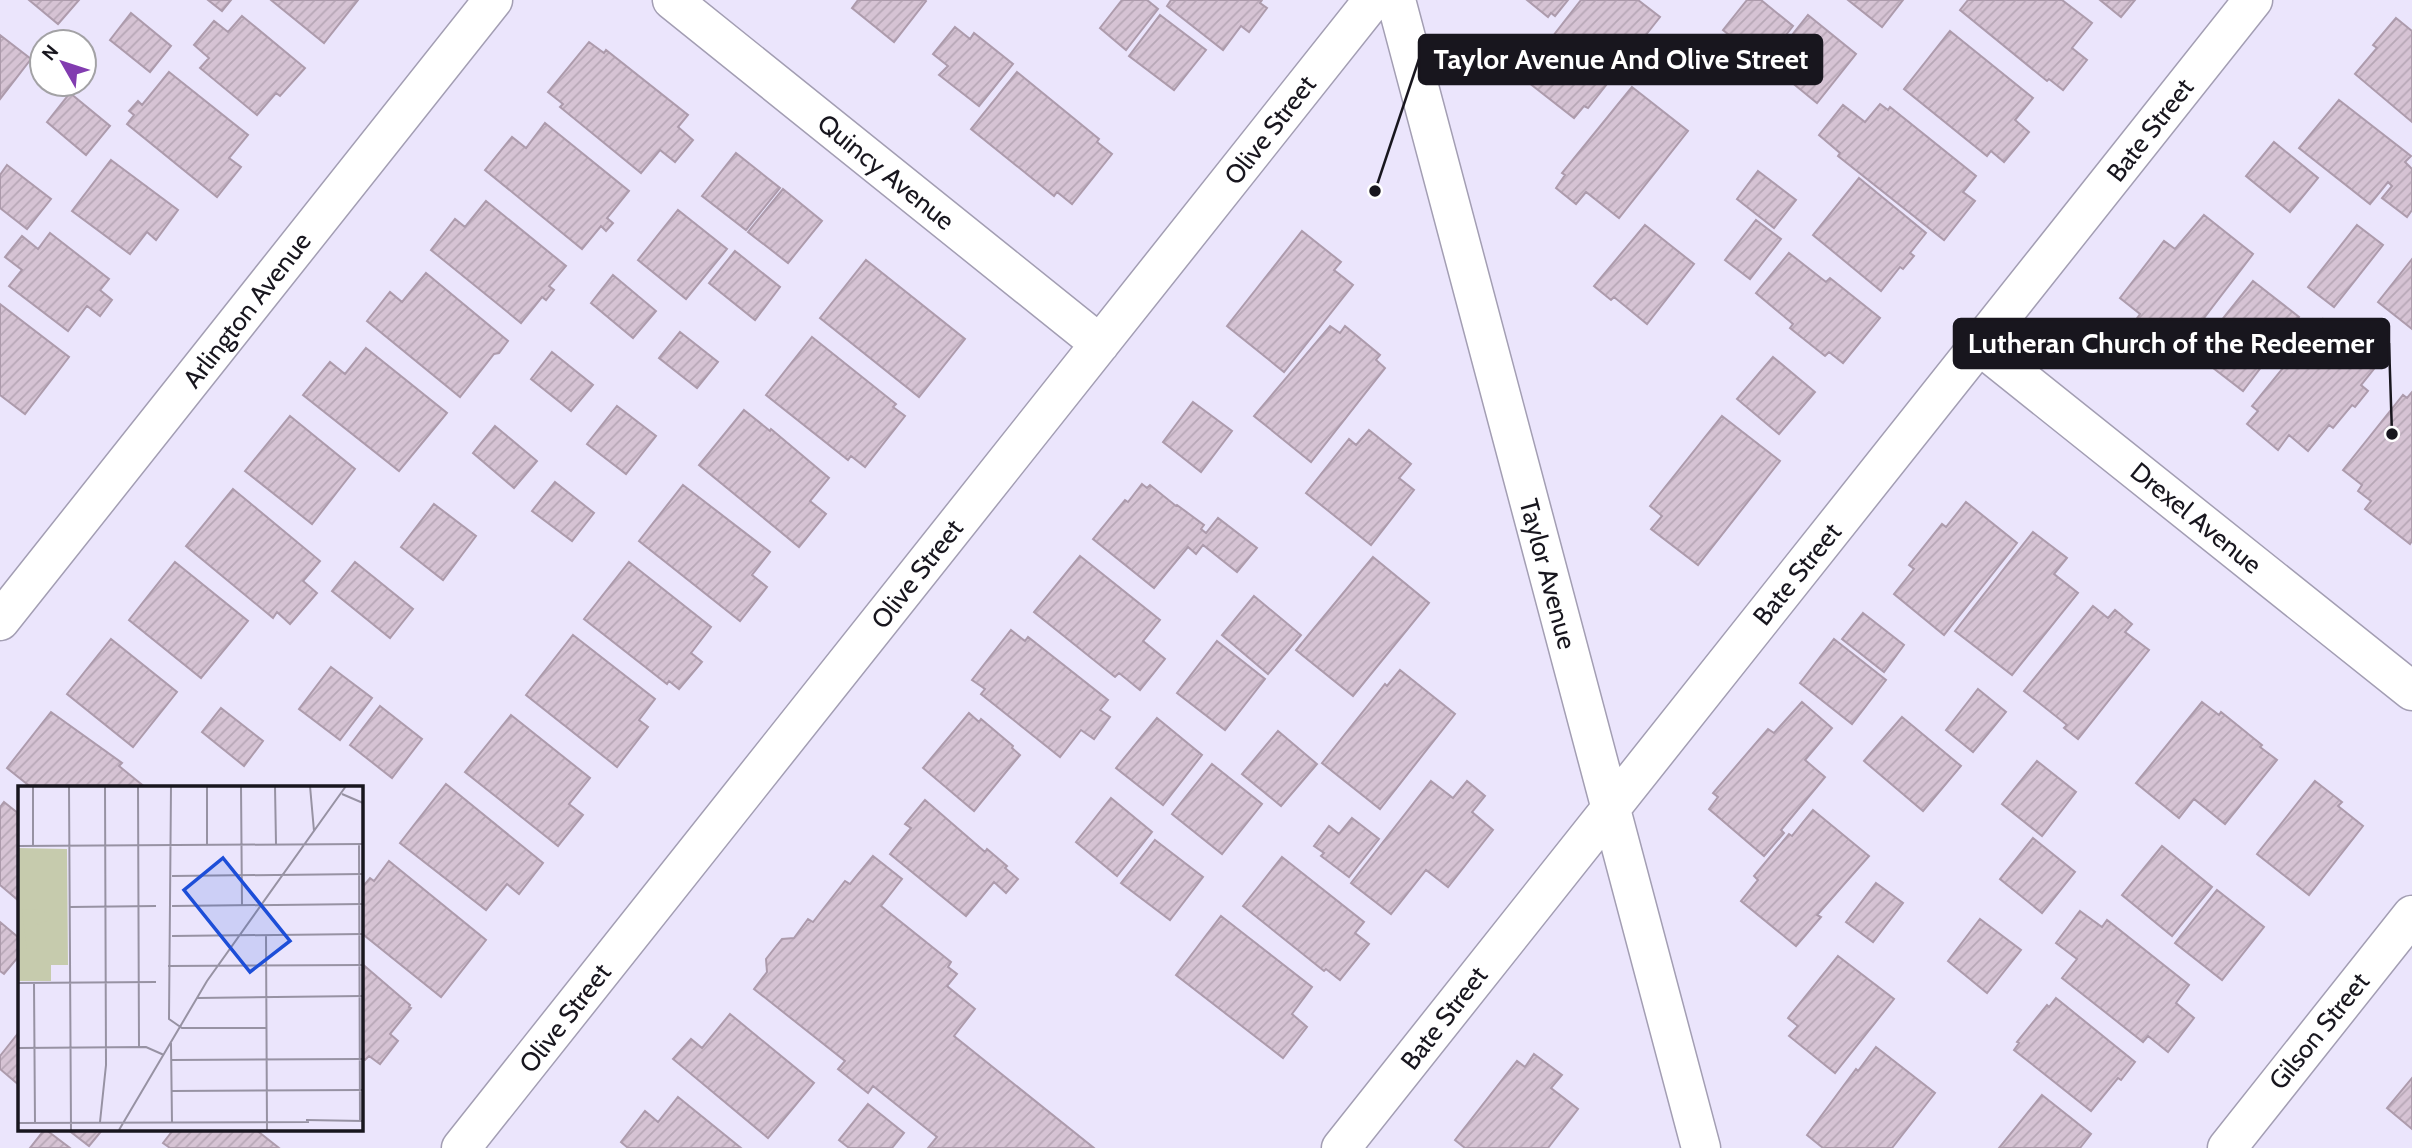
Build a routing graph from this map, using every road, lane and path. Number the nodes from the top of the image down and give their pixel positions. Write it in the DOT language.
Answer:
graph roads {
  1 [pos="493,0"];
  2 [pos="673,0"];
  3 [pos="1373,0"];
  4 [pos="1396,0"];
  5 [pos="2253,0"];
  6 [pos="1100,344"];
  7 [pos="1979,345"];
  8 [pos="0,621"];
  9 [pos="2412,691"];
  10 [pos="1611,808"];
  11 [pos="2412,915"];
  12 [pos="461,1148"];
  13 [pos="1341,1148"];
  14 [pos="1701,1148"];
  15 [pos="2227,1148"];
  1 -- 8 [label="street, Arlington Avenue"];
  2 -- 6 [label="street, Quincy Avenue"];
  3 -- 6 [label="street, Olive Street"];
  4 -- 10 [label="street, Taylor Avenue"];
  5 -- 7 [label="street, Bate Street"];
  6 -- 12 [label="street, Olive Street"];
  7 -- 9 [label="street, Drexel Avenue"];
  7 -- 10 [label="street, Bate Street"];
  10 -- 13 [label="street, Bate Street"];
  10 -- 14 [label="street, Taylor Avenue"];
  11 -- 15 [label="street, Gilson Street"];
}
